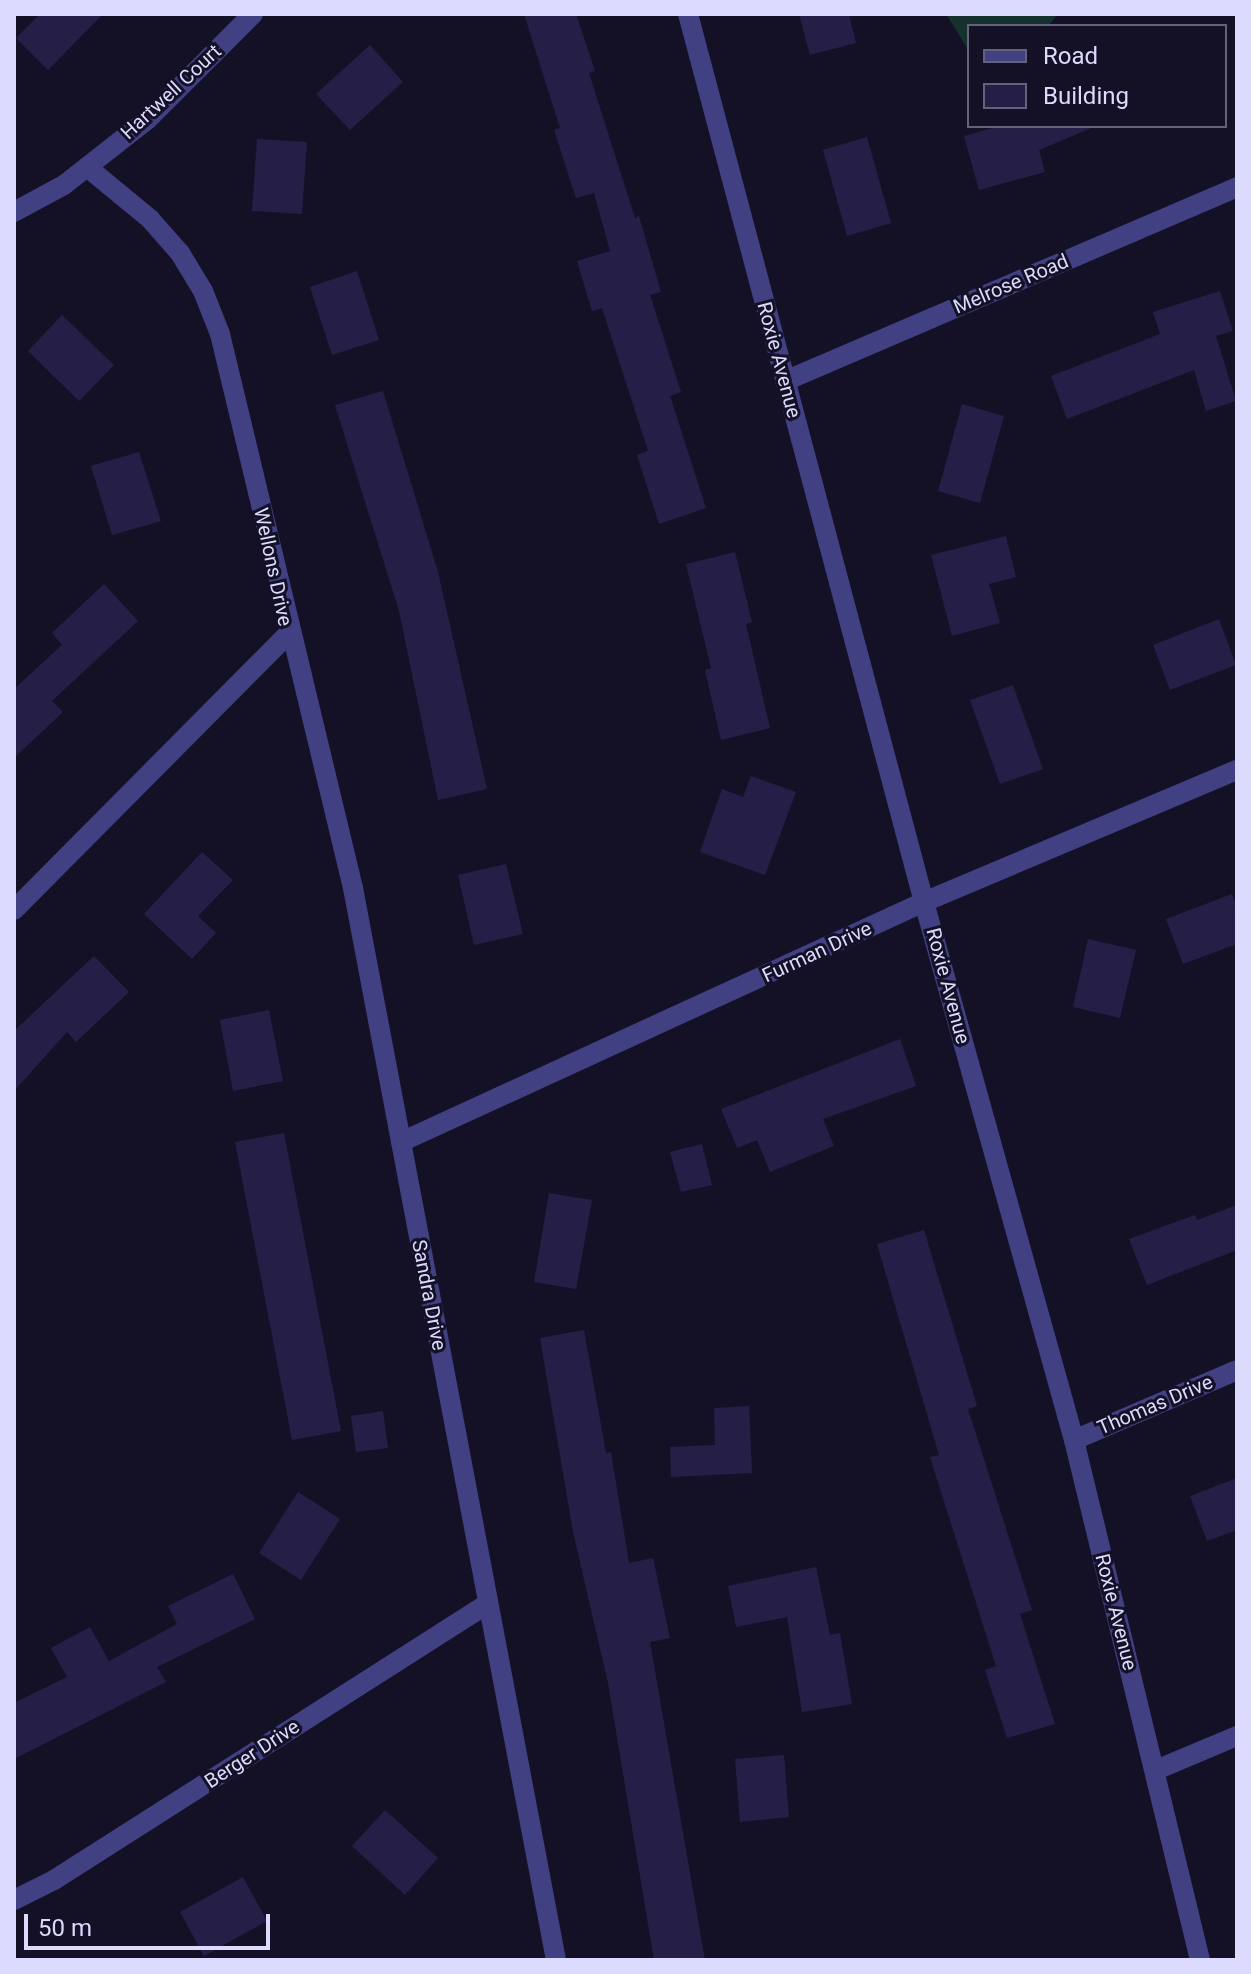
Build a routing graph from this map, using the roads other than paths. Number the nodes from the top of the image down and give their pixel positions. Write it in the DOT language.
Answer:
graph roads {
  1 [pos="253,14"];
  2 [pos="688,14"];
  3 [pos="87,167"];
  4 [pos="1237,187"];
  5 [pos="14,212"];
  6 [pos="785,381"];
  7 [pos="290,632"];
  8 [pos="1237,770"];
  9 [pos="924,902"];
  10 [pos="14,910"];
  11 [pos="401,1142"];
  12 [pos="1237,1370"];
  13 [pos="1074,1440"];
  14 [pos="487,1604"];
  15 [pos="1237,1736"];
  16 [pos="1156,1770"];
  17 [pos="14,1900"];
  18 [pos="556,1960"];
  19 [pos="1200,1960"];
  1 -- 3 [label="street, Hartwell Court"];
  2 -- 6 [label="street, Roxie Avenue"];
  3 -- 5 [label="street, Hartwell Court"];
  3 -- 7 [label="street, Wellons Drive"];
  4 -- 6 [label="street, Melrose Road"];
  6 -- 9 [label="street, Roxie Avenue"];
  7 -- 10 [label="street, Wellons Drive"];
  7 -- 11 [label="street, Sandra Drive"];
  8 -- 9 [label="street, Furman Drive"];
  9 -- 11 [label="street, Furman Drive"];
  9 -- 13 [label="street, Roxie Avenue"];
  11 -- 14 [label="street, Sandra Drive"];
  12 -- 13 [label="street, Thomas Drive"];
  13 -- 16 [label="street, Roxie Avenue"];
  14 -- 17 [label="street, Berger Drive"];
  14 -- 18 [label="street, Sandra Drive"];
  15 -- 16 [label="street"];
  16 -- 19 [label="street, Roxie Avenue"];
}
